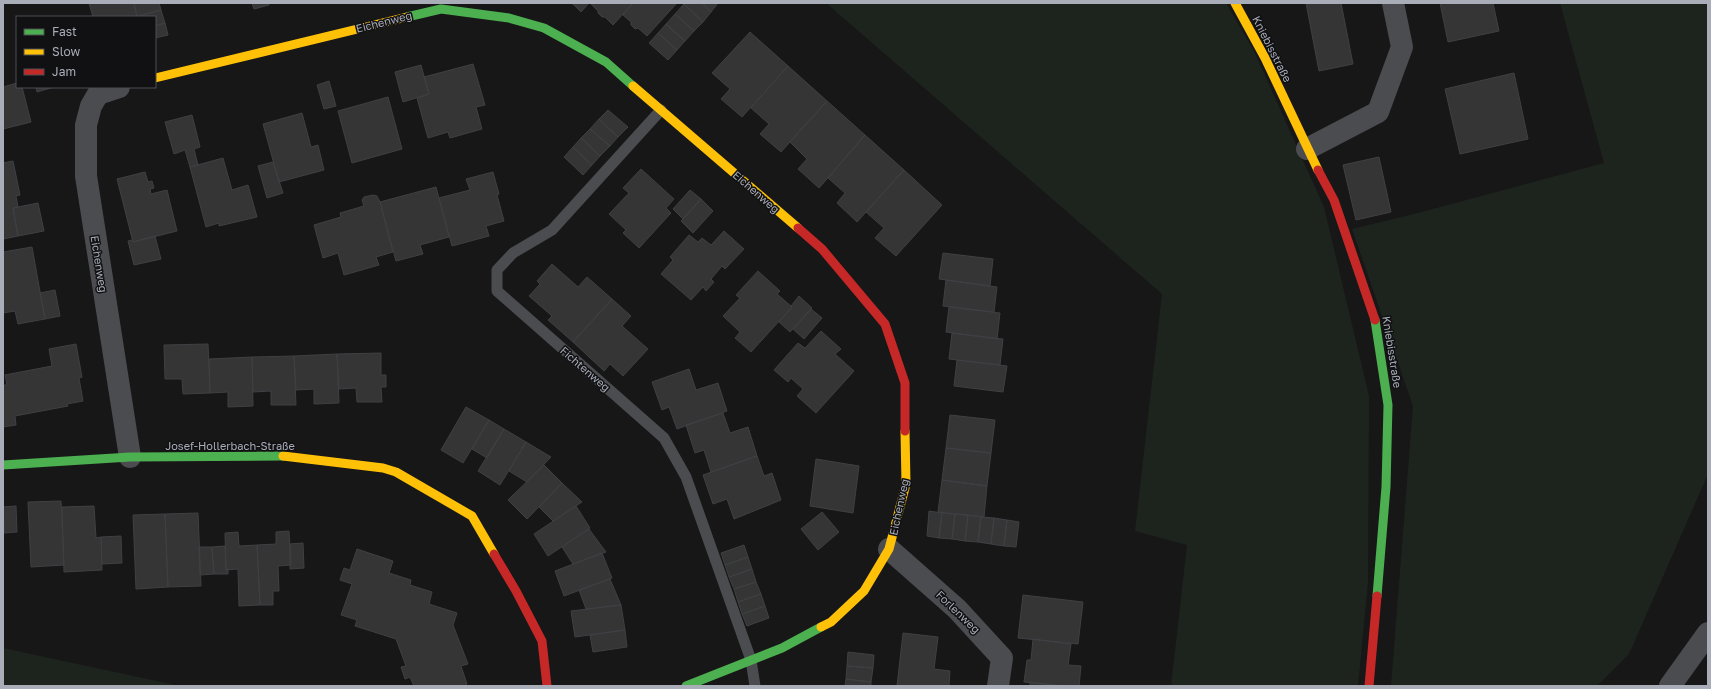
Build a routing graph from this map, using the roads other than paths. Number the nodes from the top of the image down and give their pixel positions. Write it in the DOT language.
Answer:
graph roads {
  1 [pos="1234,3"];
  2 [pos="1393,3"];
  3 [pos="156,78"];
  4 [pos="115,88"];
  5 [pos="661,110"];
  6 [pos="1307,149"];
  7 [pos="130,457"];
  8 [pos="3,465"];
  9 [pos="889,549"];
  10 [pos="1708,633"];
  11 [pos="751,660"];
  12 [pos="547,686"];
  13 [pos="686,686"];
  14 [pos="755,686"];
  15 [pos="998,686"];
  16 [pos="1369,686"];
  17 [pos="1670,686"];
  1 -- 6 [label="street, Kniebisstraße"];
  2 -- 6 [label="street"];
  3 -- 5 [label="street, Eichenweg"];
  4 -- 7 [label="street, Eichenweg"];
  5 -- 9 [label="street, Eichenweg"];
  5 -- 11 [label="lane, Fichtenweg"];
  6 -- 16 [label="street, Kniebisstraße"];
  7 -- 8 [label="street, Josef-Hollerbach-Straße"];
  7 -- 12 [label="street, Josef-Hollerbach-Straße"];
  9 -- 11 [label="street, Eichenweg"];
  9 -- 15 [label="street, Forlenweg"];
  10 -- 17 [label="street"];
  11 -- 13 [label="street, Eichenweg"];
  11 -- 14 [label="lane, Fichtenweg"];
}
